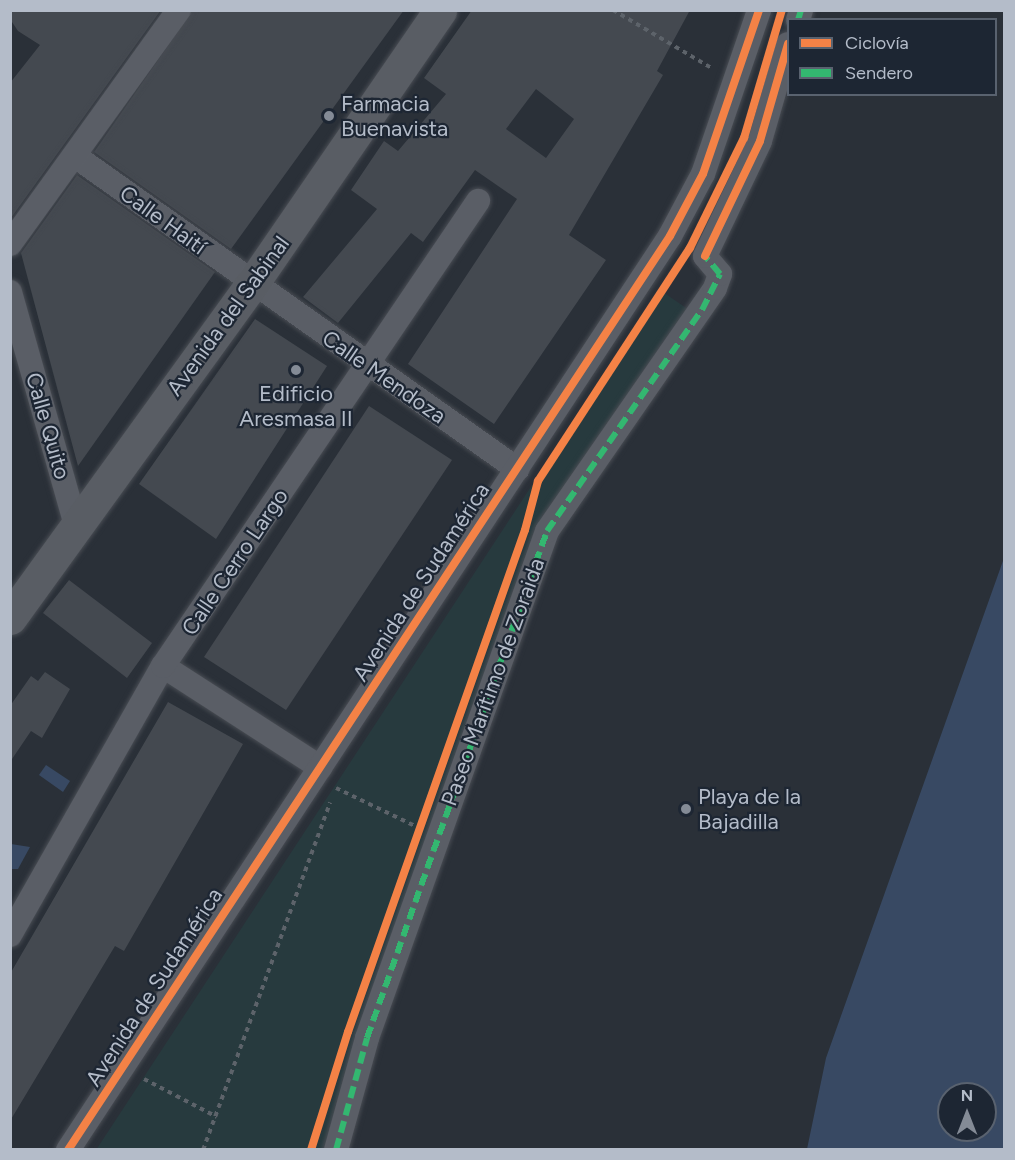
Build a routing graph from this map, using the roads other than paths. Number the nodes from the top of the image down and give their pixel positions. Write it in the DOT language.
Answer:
graph roads {
  1 [pos="179,10"];
  2 [pos="440,10"];
  3 [pos="759,10"];
  4 [pos="787,52"];
  5 [pos="75,156"];
  6 [pos="478,201"];
  7 [pos="10,244"];
  8 [pos="252,284"];
  9 [pos="10,292"];
  10 [pos="369,366"];
  11 [pos="517,469"];
  12 [pos="76,525"];
  13 [pos="10,618"];
  14 [pos="163,666"];
  15 [pos="329,772"];
  16 [pos="10,935"];
  17 [pos="68,1149"];
  18 [pos="336,1149"];
  1 -- 5 [label="street"];
  2 -- 8 [label="street, Avenida del Sabinal"];
  3 -- 11 [label="street, Avenida de Sudamérica"];
  4 -- 18 [label="street, Paseo Marítimo de Zoraida"];
  5 -- 7 [label="street"];
  5 -- 8 [label="street, Calle Haití"];
  6 -- 10 [label="street, Calle Cerro Largo"];
  8 -- 10 [label="street, Calle Mendoza"];
  8 -- 12 [label="street, Avenida del Sabinal"];
  9 -- 12 [label="street, Calle Quito"];
  10 -- 11 [label="street, Calle Mendoza"];
  10 -- 14 [label="street, Calle Cerro Largo"];
  11 -- 15 [label="street, Avenida de Sudamérica"];
  12 -- 13 [label="street, Avenida del Sabinal"];
  14 -- 15 [label="street"];
  14 -- 16 [label="street, Calle Cerro Largo"];
  15 -- 17 [label="street, Avenida de Sudamérica"];
}
